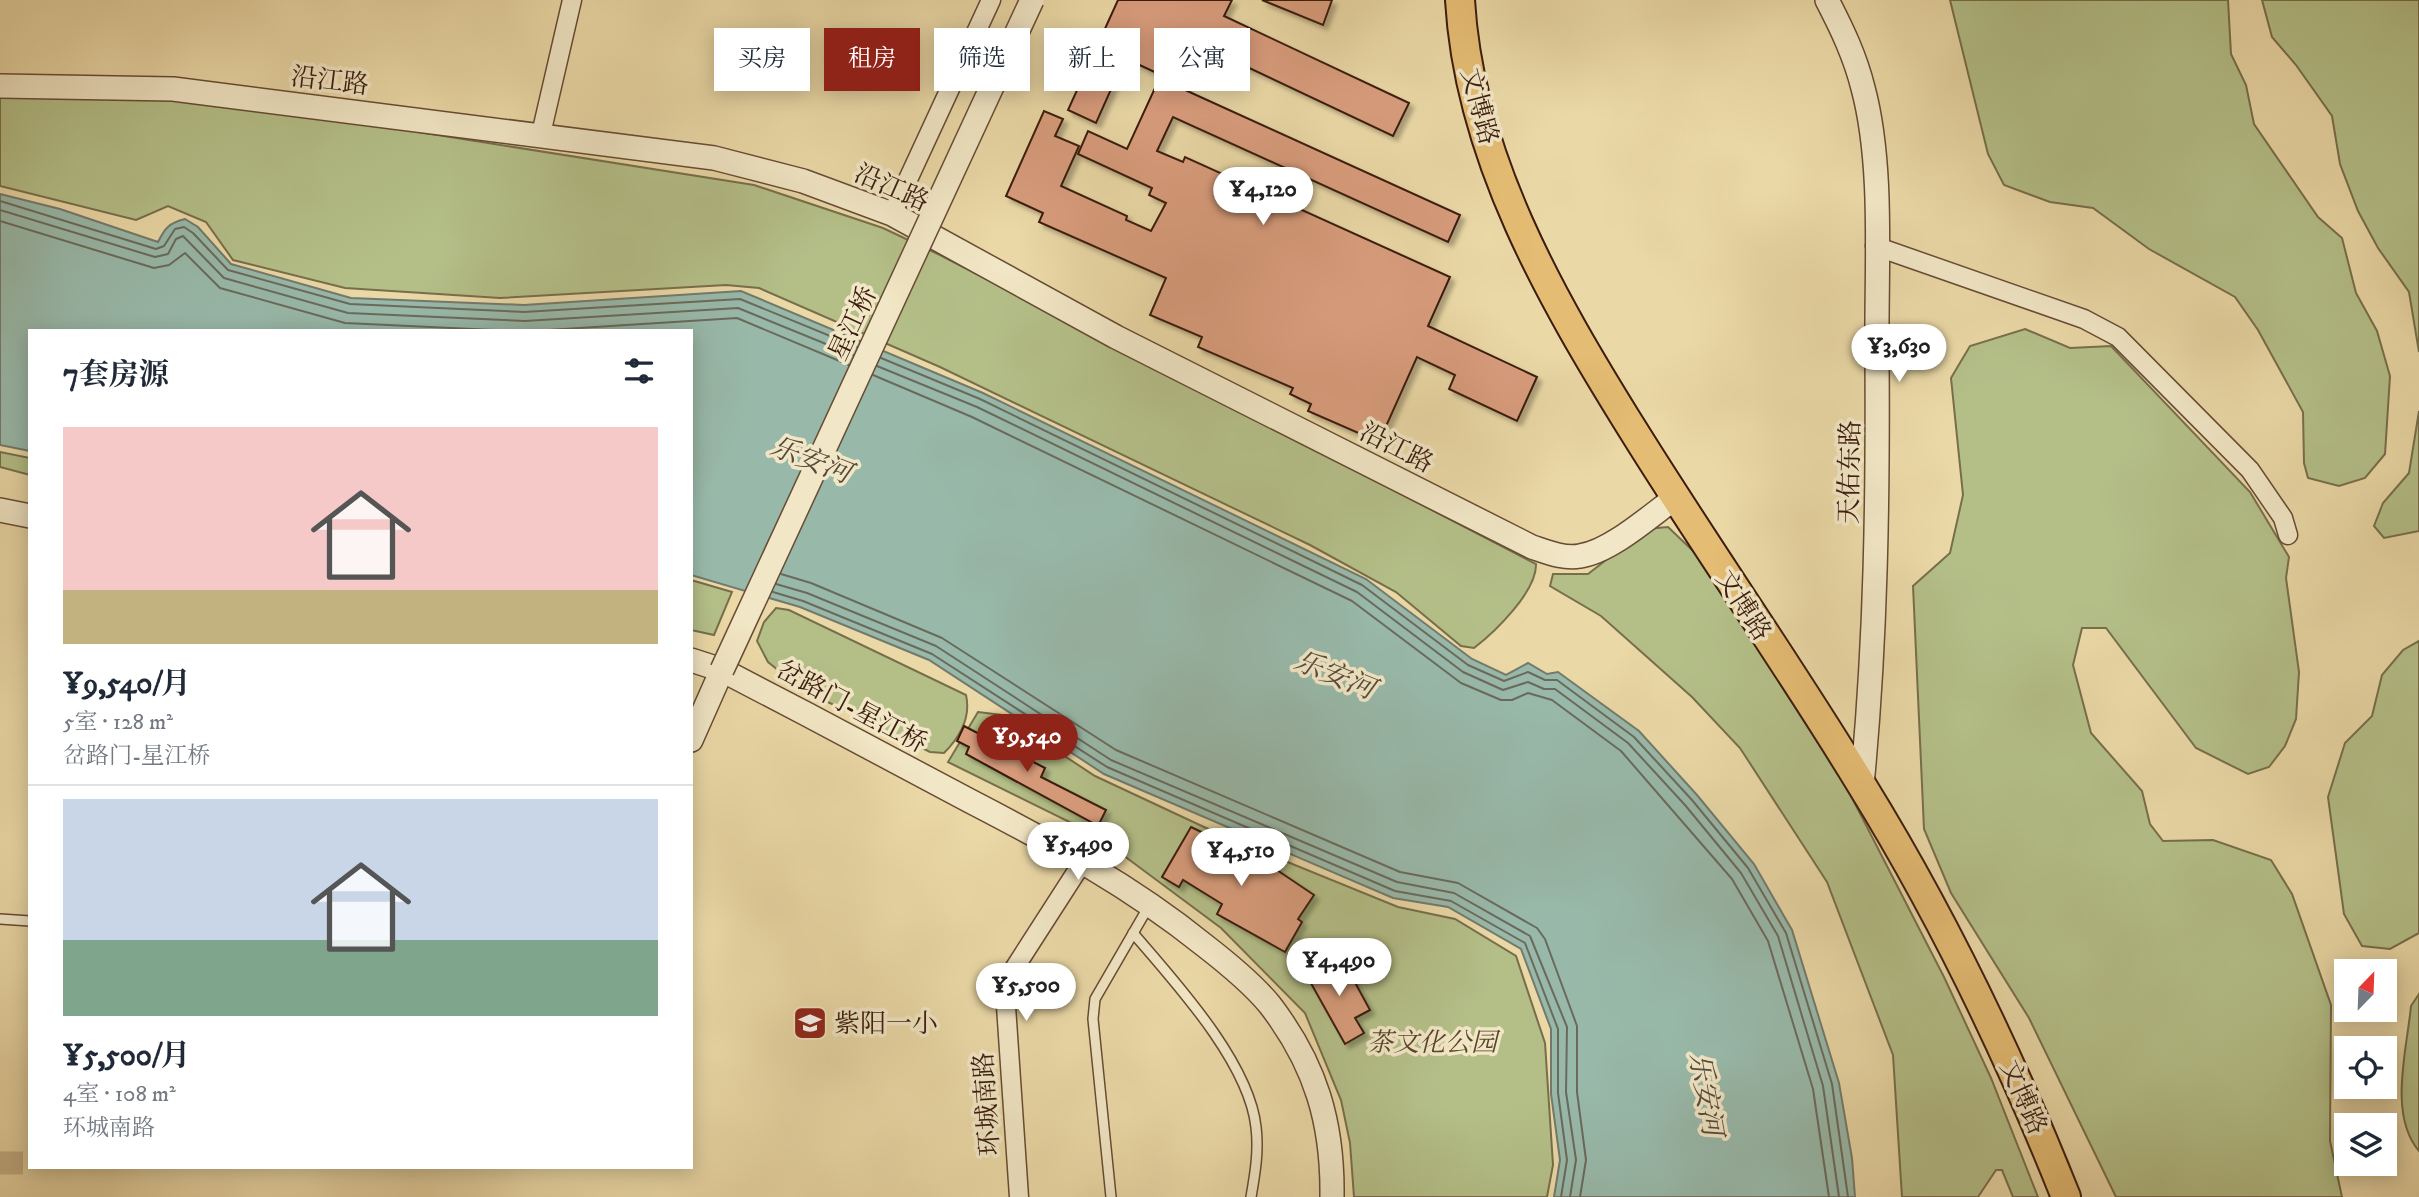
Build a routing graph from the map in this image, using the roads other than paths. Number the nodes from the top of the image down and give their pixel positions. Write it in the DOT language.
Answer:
graph roads {
  1 [pos="572,0"];
  2 [pos="991,0"];
  3 [pos="1032,0"];
  4 [pos="1460,0"];
  5 [pos="1827,0"];
  6 [pos="0,86"];
  7 [pos="541,134"];
  8 [pos="892,214"];
  9 [pos="1875,246"];
  10 [pos="1675,498"];
  11 [pos="0,510"];
  12 [pos="28,516"];
  13 [pos="2288,535"];
  14 [pos="693,661"];
  15 [pos="722,670"];
  16 [pos="693,735"];
  17 [pos="1862,785"];
  18 [pos="1084,860"];
  19 [pos="1151,902"];
  20 [pos="0,919"];
  21 [pos="28,921"];
  22 [pos="1133,933"];
  23 [pos="1019,1197"];
  24 [pos="1111,1197"];
  25 [pos="1251,1197"];
  26 [pos="1332,1197"];
  27 [pos="2066,1197"];
  1 -- 7 [label="street"];
  2 -- 8 [label="street"];
  3 -- 15 [label="street, 星江桥, bridge"];
  4 -- 10 [label="main road, 文博路"];
  5 -- 9 [label="street, 天佑东路"];
  6 -- 7 [label="street, 沿江路"];
  7 -- 8 [label="street, 沿江路"];
  8 -- 10 [label="street, 沿江路"];
  9 -- 13 [label="street"];
  9 -- 17 [label="street, 天佑东路"];
  10 -- 17 [label="main road, 文博路"];
  11 -- 12 [label="street"];
  14 -- 15 [label="street, 岔路门-星江桥"];
  15 -- 16 [label="street, 星江桥"];
  15 -- 18 [label="street, 岔路门-星江桥"];
  17 -- 27 [label="main road, 文博路"];
  18 -- 19 [label="street, 岔路门-星江桥"];
  18 -- 23 [label="street, 环城南路"];
  19 -- 22 [label="lane"];
  19 -- 26 [label="street, 岔路门-星江桥"];
  20 -- 21 [label="lane"];
  22 -- 24 [label="lane"];
  22 -- 25 [label="lane"];
}
